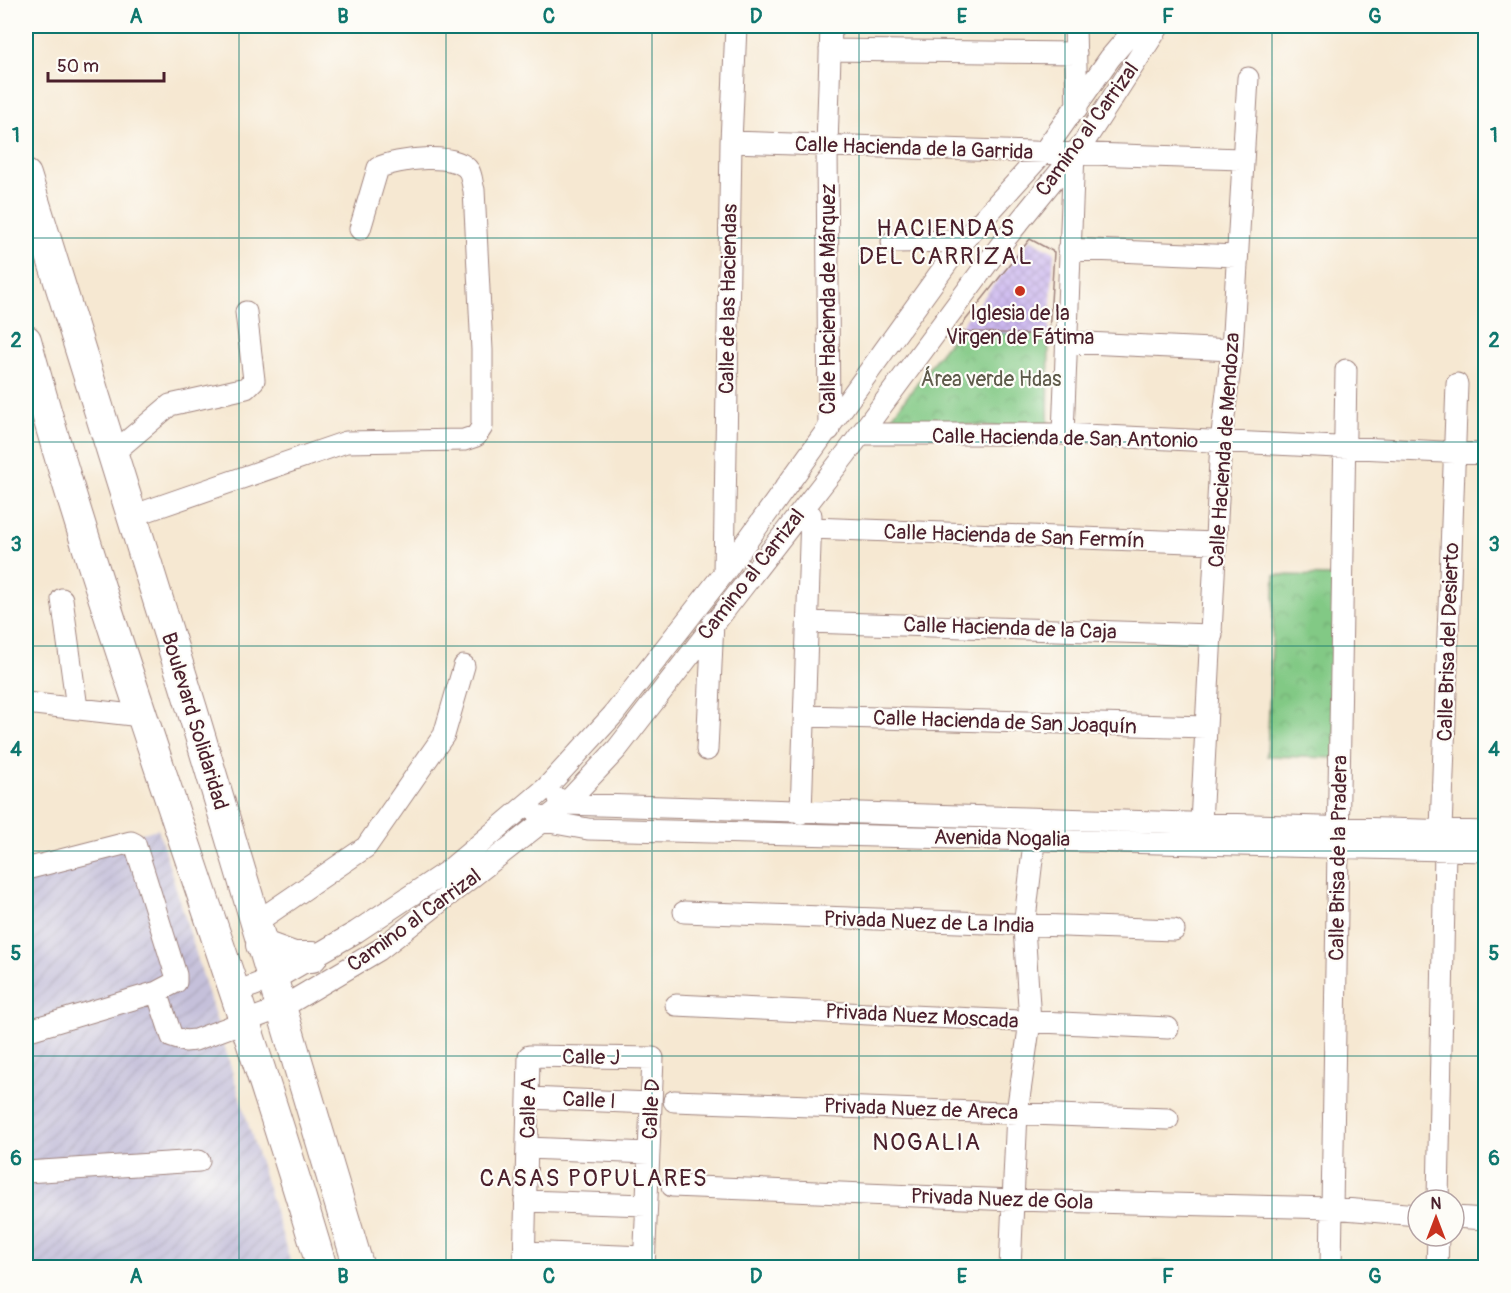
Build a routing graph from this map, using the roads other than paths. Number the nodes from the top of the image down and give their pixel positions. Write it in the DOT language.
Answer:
graph roads {
  1 [pos="736,26"];
  2 [pos="831,26"];
  3 [pos="1075,26"];
  4 [pos="1137,26"];
  5 [pos="1159,26"];
  6 [pos="830,51"];
  7 [pos="1076,53"];
  8 [pos="1248,78"];
  9 [pos="1077,108"];
  10 [pos="731,142"];
  11 [pos="827,145"];
  12 [pos="1043,153"];
  13 [pos="1074,155"];
  14 [pos="1241,159"];
  15 [pos="26,175"];
  16 [pos="360,229"];
  17 [pos="963,241"];
  18 [pos="892,242"];
  19 [pos="1068,249"];
  20 [pos="1236,256"];
  21 [pos="246,312"];
  22 [pos="1066,342"];
  23 [pos="27,350"];
  24 [pos="1232,350"];
  25 [pos="1346,370"];
  26 [pos="863,381"];
  27 [pos="1457,384"];
  28 [pos="889,397"];
  29 [pos="829,429"];
  30 [pos="861,434"];
  31 [pos="1063,434"];
  32 [pos="1221,442"];
  33 [pos="1347,448"];
  34 [pos="1455,453"];
  35 [pos="112,454"];
  36 [pos="1485,454"];
  37 [pos="812,497"];
  38 [pos="132,516"];
  39 [pos="811,528"];
  40 [pos="1216,543"];
  41 [pos="724,573"];
  42 [pos="62,599"];
  43 [pos="714,622"];
  44 [pos="808,622"];
  45 [pos="1212,635"];
  46 [pos="465,666"];
  47 [pos="26,703"];
  48 [pos="77,708"];
  49 [pos="141,716"];
  50 [pos="805,716"];
  51 [pos="1206,727"];
  52 [pos="707,750"];
  53 [pos="546,788"];
  54 [pos="565,804"];
  55 [pos="526,805"];
  56 [pos="801,813"];
  57 [pos="544,821"];
  58 [pos="1201,823"];
  59 [pos="1036,829"];
  60 [pos="1485,832"];
  61 [pos="1338,837"];
  62 [pos="1443,840"];
  63 [pos="1485,851"];
  64 [pos="26,869"];
  65 [pos="684,912"];
  66 [pos="1024,927"];
  67 [pos="1174,930"];
  68 [pos="258,934"];
  69 [pos="312,957"];
  70 [pos="272,980"];
  71 [pos="157,992"];
  72 [pos="236,992"];
  73 [pos="676,1005"];
  74 [pos="281,1008"];
  75 [pos="245,1021"];
  76 [pos="1030,1022"];
  77 [pos="1168,1028"];
  78 [pos="26,1031"];
  79 [pos="529,1056"];
  80 [pos="653,1058"];
  81 [pos="528,1098"];
  82 [pos="674,1101"];
  83 [pos="651,1103"];
  84 [pos="1017,1112"];
  85 [pos="1168,1119"];
  86 [pos="527,1148"];
  87 [pos="649,1153"];
  88 [pos="199,1161"];
  89 [pos="26,1172"];
  90 [pos="672,1186"];
  91 [pos="1438,1188"];
  92 [pos="1013,1200"];
  93 [pos="525,1201"];
  94 [pos="646,1205"];
  95 [pos="1332,1208"];
  96 [pos="1406,1214"];
  97 [pos="1466,1217"];
  98 [pos="1485,1218"];
  99 [pos="1438,1248"];
  100 [pos="524,1260"];
  101 [pos="644,1262"];
  102 [pos="322,1268"];
  103 [pos="360,1268"];
  104 [pos="1010,1268"];
  105 [pos="1331,1268"];
  106 [pos="1437,1268"];
  1 -- 10 [label="street, Calle de las Haciendas"];
  2 -- 6 [label="street, Calle Hacienda de Márquez"];
  3 -- 7 [label="street"];
  4 -- 9 [label="street, Camino al Carrizal"];
  5 -- 13 [label="street, Camino al Carrizal"];
  6 -- 7 [label="street"];
  6 -- 11 [label="street, Calle Hacienda de Márquez"];
  7 -- 9 [label="street"];
  8 -- 14 [label="street, Calle Hacienda de Mendoza"];
  9 -- 12 [label="street, Camino al Carrizal"];
  9 -- 13 [label="street"];
  10 -- 11 [label="street, Calle Hacienda de la Garrida"];
  10 -- 41 [label="street, Calle de las Haciendas"];
  11 -- 12 [label="street, Calle Hacienda de la Garrida"];
  11 -- 29 [label="street, Calle Hacienda de Márquez"];
  12 -- 13 [label="street, Calle Hacienda de la Garrida"];
  12 -- 17 [label="street, Camino al Carrizal"];
  13 -- 14 [label="street, Calle Hacienda de la Garrida"];
  13 -- 19 [label="street"];
  13 -- 28 [label="street, Camino al Carrizal"];
  14 -- 20 [label="street, Calle Hacienda de Mendoza"];
  15 -- 35 [label="highway, Boulevard Solidaridad"];
  16 -- 38 [label="street"];
  17 -- 18 [label="street"];
  17 -- 26 [label="street, Camino al Carrizal"];
  19 -- 20 [label="street"];
  19 -- 22 [label="street"];
  20 -- 24 [label="street, Calle Hacienda de Mendoza"];
  21 -- 35 [label="street"];
  22 -- 24 [label="street"];
  22 -- 31 [label="street"];
  23 -- 49 [label="highway"];
  24 -- 32 [label="street, Calle Hacienda de Mendoza"];
  25 -- 33 [label="street, Calle Brisa de la Pradera"];
  26 -- 28 [label="street"];
  26 -- 29 [label="street, Camino al Carrizal"];
  27 -- 34 [label="street, Calle Brisa del Desierto"];
  28 -- 30 [label="street, Camino al Carrizal"];
  29 -- 41 [label="street, Camino al Carrizal"];
  30 -- 31 [label="street, Calle Hacienda de San Antonio"];
  30 -- 37 [label="street, Camino al Carrizal"];
  31 -- 32 [label="street, Calle Hacienda de San Antonio"];
  32 -- 33 [label="street, Calle Hacienda de San Antonio"];
  32 -- 40 [label="street, Calle Hacienda de Mendoza"];
  33 -- 34 [label="street, Calle Hacienda de San Antonio"];
  33 -- 61 [label="street, Calle Brisa de la Pradera"];
  34 -- 36 [label="street, Calle Hacienda de San Antonio"];
  34 -- 62 [label="street, Calle Brisa del Desierto"];
  35 -- 38 [label="highway, Boulevard Solidaridad"];
  37 -- 39 [label="street"];
  37 -- 43 [label="street, Camino al Carrizal"];
  38 -- 68 [label="highway, Boulevard Solidaridad"];
  39 -- 40 [label="street, Calle Hacienda de San Fermín"];
  39 -- 44 [label="street"];
  40 -- 45 [label="street, Calle Hacienda de Mendoza"];
  41 -- 53 [label="street, Camino al Carrizal"];
  42 -- 48 [label="street"];
  43 -- 52 [label="street"];
  43 -- 54 [label="street, Camino al Carrizal"];
  44 -- 45 [label="street, Calle Hacienda de la Caja"];
  44 -- 50 [label="street"];
  45 -- 51 [label="street, Calle Hacienda de Mendoza"];
  46 -- 68 [label="street"];
  47 -- 48 [label="street"];
  48 -- 49 [label="street"];
  49 -- 72 [label="highway"];
  50 -- 51 [label="street, Calle Hacienda de San Joaquín"];
  50 -- 56 [label="street"];
  51 -- 58 [label="street, Calle Hacienda de Mendoza"];
  53 -- 54 [label="street"];
  53 -- 55 [label="street, Camino al Carrizal"];
  54 -- 56 [label="street, Avenida Nogalia"];
  54 -- 57 [label="street, Camino al Carrizal"];
  55 -- 57 [label="street"];
  55 -- 69 [label="street, Camino al Carrizal"];
  56 -- 59 [label="street, Avenida Nogalia"];
  57 -- 59 [label="street, Avenida Nogalia"];
  57 -- 74 [label="street, Camino al Carrizal"];
  58 -- 59 [label="street, Avenida Nogalia"];
  58 -- 61 [label="street, Avenida Nogalia"];
  59 -- 61 [label="street, Avenida Nogalia"];
  59 -- 66 [label="street"];
  60 -- 62 [label="street, Avenida Nogalia"];
  61 -- 62 [label="street, Avenida Nogalia"];
  61 -- 95 [label="street, Calle Brisa de la Pradera"];
  62 -- 63 [label="street, Avenida Nogalia"];
  62 -- 91 [label="street, Calle Brisa del Desierto"];
  64 -- 71 [label="street"];
  65 -- 66 [label="street, Privada Nuez de La India"];
  66 -- 67 [label="street, Privada Nuez de La India"];
  66 -- 76 [label="street"];
  68 -- 69 [label="highway"];
  68 -- 70 [label="highway, Boulevard Solidaridad"];
  69 -- 70 [label="street, Camino al Carrizal"];
  70 -- 72 [label="street, Camino al Carrizal"];
  70 -- 74 [label="highway, Boulevard Solidaridad"];
  71 -- 75 [label="street, Camino al Carrizal"];
  71 -- 78 [label="street"];
  72 -- 75 [label="highway"];
  73 -- 76 [label="street, Privada Nuez Moscada"];
  74 -- 75 [label="street, Camino al Carrizal"];
  74 -- 103 [label="highway, Boulevard Solidaridad"];
  75 -- 102 [label="highway"];
  76 -- 77 [label="street, Privada Nuez Moscada"];
  76 -- 84 [label="street"];
  79 -- 80 [label="street, Calle J"];
  79 -- 81 [label="street, Calle A"];
  80 -- 83 [label="street, Calle D"];
  81 -- 83 [label="street, Calle I"];
  81 -- 86 [label="street, Calle A"];
  82 -- 84 [label="street, Privada Nuez de Areca"];
  83 -- 87 [label="street, Calle D"];
  84 -- 85 [label="street, Privada Nuez de Areca"];
  84 -- 92 [label="street"];
  86 -- 87 [label="street"];
  86 -- 93 [label="street, Calle A"];
  87 -- 94 [label="street, Calle D"];
  88 -- 89 [label="street"];
  90 -- 92 [label="street, Privada Nuez de Gola"];
  92 -- 95 [label="street, Privada Nuez de Gola"];
  92 -- 104 [label="street"];
  93 -- 94 [label="street"];
  93 -- 100 [label="street, Calle A"];
  94 -- 101 [label="street, Calle D"];
  95 -- 96 [label="street, Privada Nuez de Gola"];
  95 -- 105 [label="street, Calle Brisa de la Pradera"];
  97 -- 98 [label="street"];
  99 -- 106 [label="street"];
  100 -- 101 [label="street"];
}
